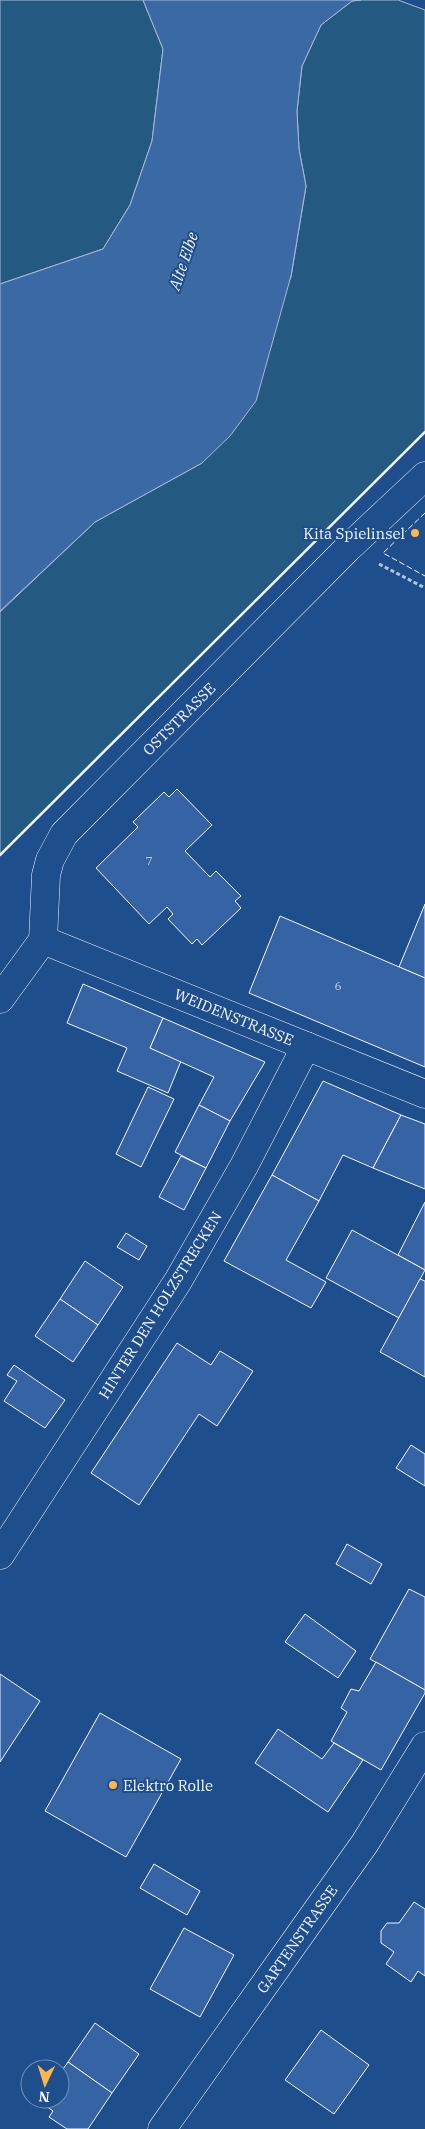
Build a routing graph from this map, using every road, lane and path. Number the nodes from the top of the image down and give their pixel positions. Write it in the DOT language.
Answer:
graph roads {
  1 [pos="425,476"];
  2 [pos="348,548"];
  3 [pos="425,588"];
  4 [pos="43,940"];
  5 [pos="0,999"];
  6 [pos="306,1046"];
  7 [pos="425,1094"];
  8 [pos="0,1555"];
  9 [pos="425,1746"];
  10 [pos="162,2129"];
  1 -- 2 [label="street, OSTSTRASSE"];
  2 -- 3 [label="path"];
  2 -- 4 [label="street, OSTSTRASSE"];
  4 -- 5 [label="street"];
  4 -- 6 [label="street, WEIDENSTRASSE"];
  6 -- 7 [label="street, WEIDENSTRASSE"];
  6 -- 8 [label="street, HINTER DEN HOLZSTRECKEN"];
  9 -- 10 [label="street, GARTENSTRASSE"];
}
